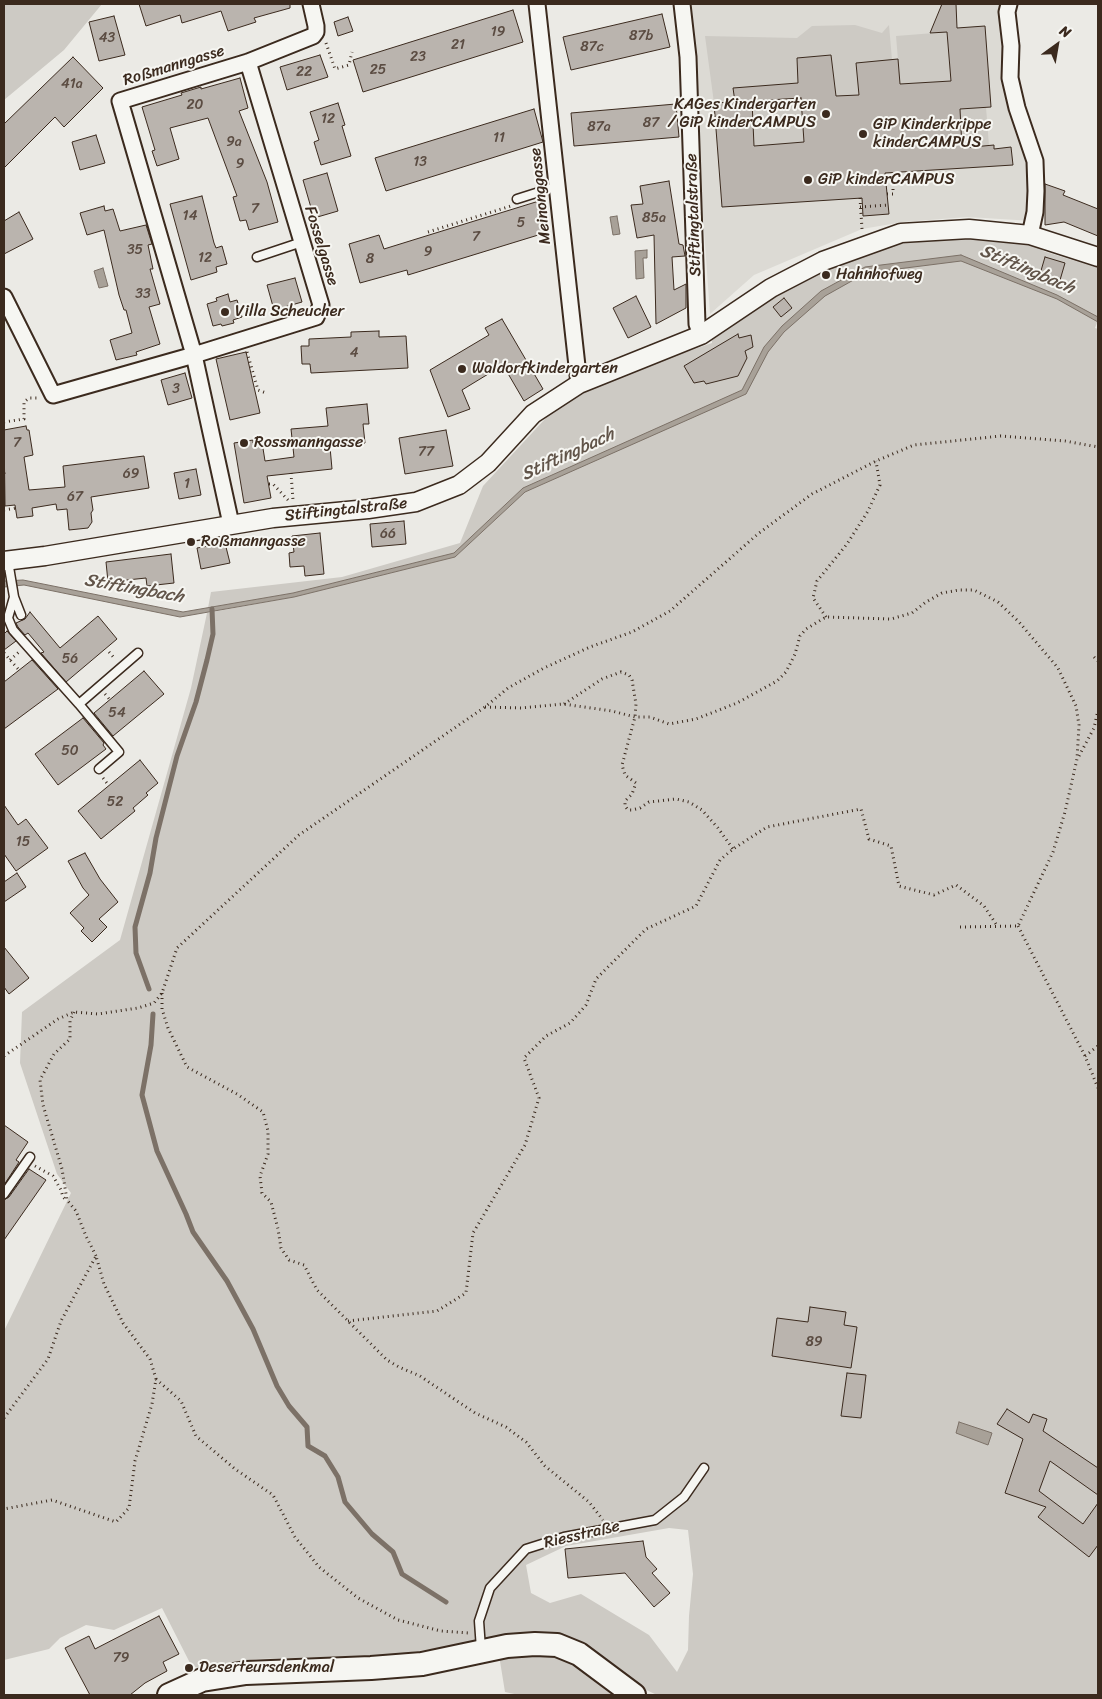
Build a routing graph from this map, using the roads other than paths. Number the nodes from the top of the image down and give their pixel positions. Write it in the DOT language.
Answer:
graph roads {
  1 [pos="311,4"];
  2 [pos="537,4"];
  3 [pos="682,4"];
  4 [pos="1009,4"];
  5 [pos="248,62"];
  6 [pos="558,186"];
  7 [pos="518,201"];
  8 [pos="1030,234"];
  9 [pos="302,242"];
  10 [pos="257,257"];
  11 [pos="1098,258"];
  12 [pos="4,296"];
  13 [pos="700,335"];
  14 [pos="194,355"];
  15 [pos="579,384"];
  16 [pos="231,524"];
  17 [pos="7,564"];
  18 [pos="14,596"];
  19 [pos="22,615"];
  20 [pos="138,653"];
  21 [pos="79,704"];
  22 [pos="99,769"];
  23 [pos="30,1158"];
  24 [pos="4,1194"];
  25 [pos="704,1468"];
  26 [pos="480,1643"];
  27 [pos="168,1695"];
  28 [pos="634,1695"];
  1 -- 5 [label="street, Roßmanngasse"];
  2 -- 6 [label="street, Meinonggasse"];
  3 -- 13 [label="street, Stiftingtalstraße"];
  4 -- 8 [label="street"];
  5 -- 9 [label="street, Fosselgasse"];
  5 -- 14 [label="street, Roßmanngasse"];
  6 -- 7 [label="lane"];
  6 -- 15 [label="street, Meinonggasse"];
  8 -- 11 [label="street, Stiftingtalstraße"];
  8 -- 13 [label="street, Stiftingtalstraße"];
  9 -- 10 [label="lane"];
  9 -- 14 [label="street, Fosselgasse"];
  12 -- 14 [label="street"];
  13 -- 15 [label="street, Stiftingtalstraße"];
  14 -- 16 [label="street, Roßmanngasse"];
  15 -- 16 [label="street, Stiftingtalstraße"];
  16 -- 17 [label="street, Stiftingtalstraße"];
  17 -- 18 [label="lane"];
  18 -- 19 [label="lane"];
  18 -- 21 [label="lane"];
  20 -- 21 [label="lane"];
  21 -- 22 [label="lane"];
  23 -- 24 [label="lane"];
  25 -- 26 [label="lane, Riesstraße"];
  26 -- 27 [label="main road"];
  26 -- 28 [label="main road"];
}
